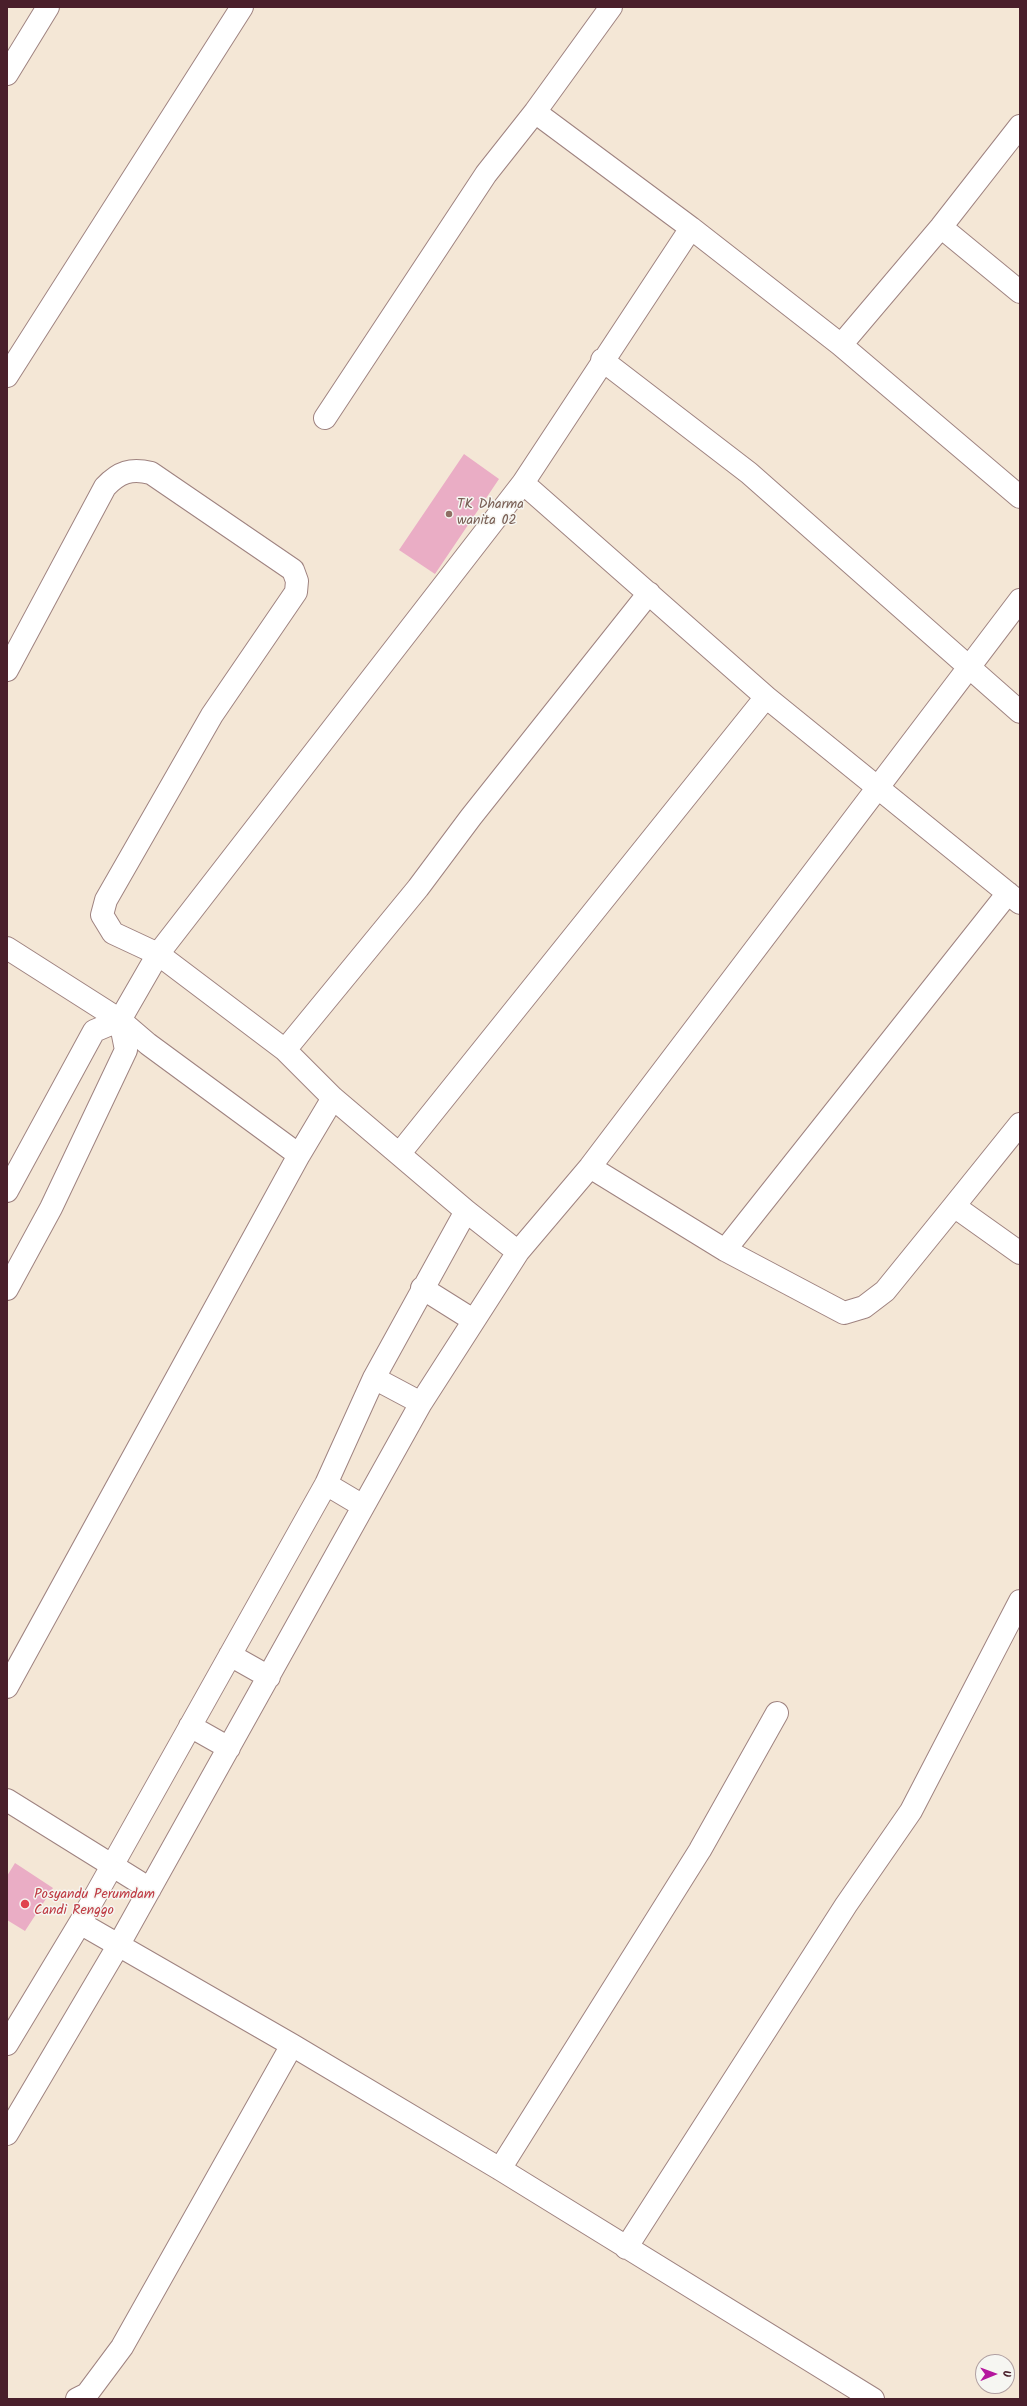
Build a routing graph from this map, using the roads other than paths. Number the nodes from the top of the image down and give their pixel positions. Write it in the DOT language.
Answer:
graph roads {
  1 [pos="48,7"];
  2 [pos="242,7"];
  3 [pos="612,7"];
  4 [pos="7,74"];
  5 [pos="535,112"];
  6 [pos="1020,126"];
  7 [pos="941,227"];
  8 [pos="691,228"];
  9 [pos="1020,292"];
  10 [pos="841,345"];
  11 [pos="602,360"];
  12 [pos="11,364"];
  13 [pos="325,418"];
  14 [pos="522,483"];
  15 [pos="1020,496"];
  16 [pos="649,593"];
  17 [pos="1020,600"];
  18 [pos="969,668"];
  19 [pos="7,670"];
  20 [pos="766,697"];
  21 [pos="1020,712"];
  22 [pos="877,788"];
  23 [pos="1014,898"];
  24 [pos="7,948"];
  25 [pos="158,954"];
  26 [pos="120,1020"];
  27 [pos="285,1050"];
  28 [pos="333,1098"];
  29 [pos="1020,1124"];
  30 [pos="400,1153"];
  31 [pos="299,1155"];
  32 [pos="590,1166"];
  33 [pos="7,1191"];
  34 [pos="954,1206"];
  35 [pos="466,1211"];
  36 [pos="725,1250"];
  37 [pos="518,1252"];
  38 [pos="1020,1253"];
  39 [pos="422,1288"];
  40 [pos="7,1289"];
  41 [pos="473,1320"];
  42 [pos="374,1378"];
  43 [pos="421,1403"];
  44 [pos="326,1484"];
  45 [pos="363,1506"];
  46 [pos="1020,1601"];
  47 [pos="230,1655"];
  48 [pos="269,1677"];
  49 [pos="7,1687"];
  50 [pos="777,1712"];
  51 [pos="190,1726"];
  52 [pos="229,1748"];
  53 [pos="7,1800"];
  54 [pos="111,1866"];
  55 [pos="150,1888"];
  56 [pos="80,1923"];
  57 [pos="118,1946"];
  58 [pos="7,2044"];
  59 [pos="292,2045"];
  60 [pos="7,2134"];
  61 [pos="500,2170"];
  62 [pos="626,2248"];
  63 [pos="77,2399"];
  64 [pos="873,2399"];
  1 -- 4 [label="street"];
  2 -- 12 [label="street"];
  3 -- 5 [label="street"];
  5 -- 8 [label="street"];
  5 -- 13 [label="street"];
  6 -- 7 [label="street"];
  7 -- 9 [label="street"];
  7 -- 10 [label="street"];
  8 -- 10 [label="street"];
  8 -- 11 [label="street"];
  10 -- 15 [label="street"];
  11 -- 14 [label="street"];
  11 -- 18 [label="street"];
  14 -- 16 [label="street"];
  14 -- 25 [label="street"];
  16 -- 20 [label="street"];
  16 -- 27 [label="street"];
  17 -- 18 [label="street"];
  18 -- 21 [label="street"];
  18 -- 22 [label="street"];
  19 -- 25 [label="street"];
  20 -- 22 [label="street"];
  20 -- 30 [label="street"];
  22 -- 23 [label="street"];
  22 -- 32 [label="street"];
  23 -- 36 [label="street"];
  24 -- 26 [label="street"];
  25 -- 26 [label="street"];
  25 -- 27 [label="street"];
  26 -- 31 [label="street"];
  26 -- 33 [label="street"];
  26 -- 40 [label="street"];
  27 -- 28 [label="street"];
  28 -- 30 [label="street"];
  28 -- 31 [label="street"];
  29 -- 34 [label="street"];
  30 -- 35 [label="street"];
  31 -- 49 [label="street"];
  32 -- 36 [label="street"];
  32 -- 37 [label="street"];
  34 -- 36 [label="street"];
  34 -- 38 [label="street"];
  35 -- 37 [label="street"];
  35 -- 39 [label="street"];
  37 -- 41 [label="street"];
  39 -- 41 [label="street"];
  39 -- 42 [label="street"];
  41 -- 43 [label="street"];
  42 -- 43 [label="street"];
  42 -- 44 [label="street"];
  43 -- 45 [label="street"];
  44 -- 45 [label="street"];
  44 -- 47 [label="street"];
  45 -- 48 [label="street"];
  46 -- 62 [label="street"];
  47 -- 48 [label="street"];
  47 -- 51 [label="street"];
  48 -- 52 [label="street"];
  50 -- 61 [label="street"];
  51 -- 52 [label="street"];
  51 -- 54 [label="street"];
  52 -- 55 [label="street"];
  53 -- 54 [label="street"];
  54 -- 55 [label="street"];
  54 -- 56 [label="street"];
  55 -- 57 [label="street"];
  56 -- 57 [label="street"];
  56 -- 58 [label="street"];
  57 -- 59 [label="street"];
  57 -- 60 [label="street"];
  59 -- 61 [label="street"];
  59 -- 63 [label="street"];
  61 -- 62 [label="street"];
  62 -- 64 [label="street"];
}
